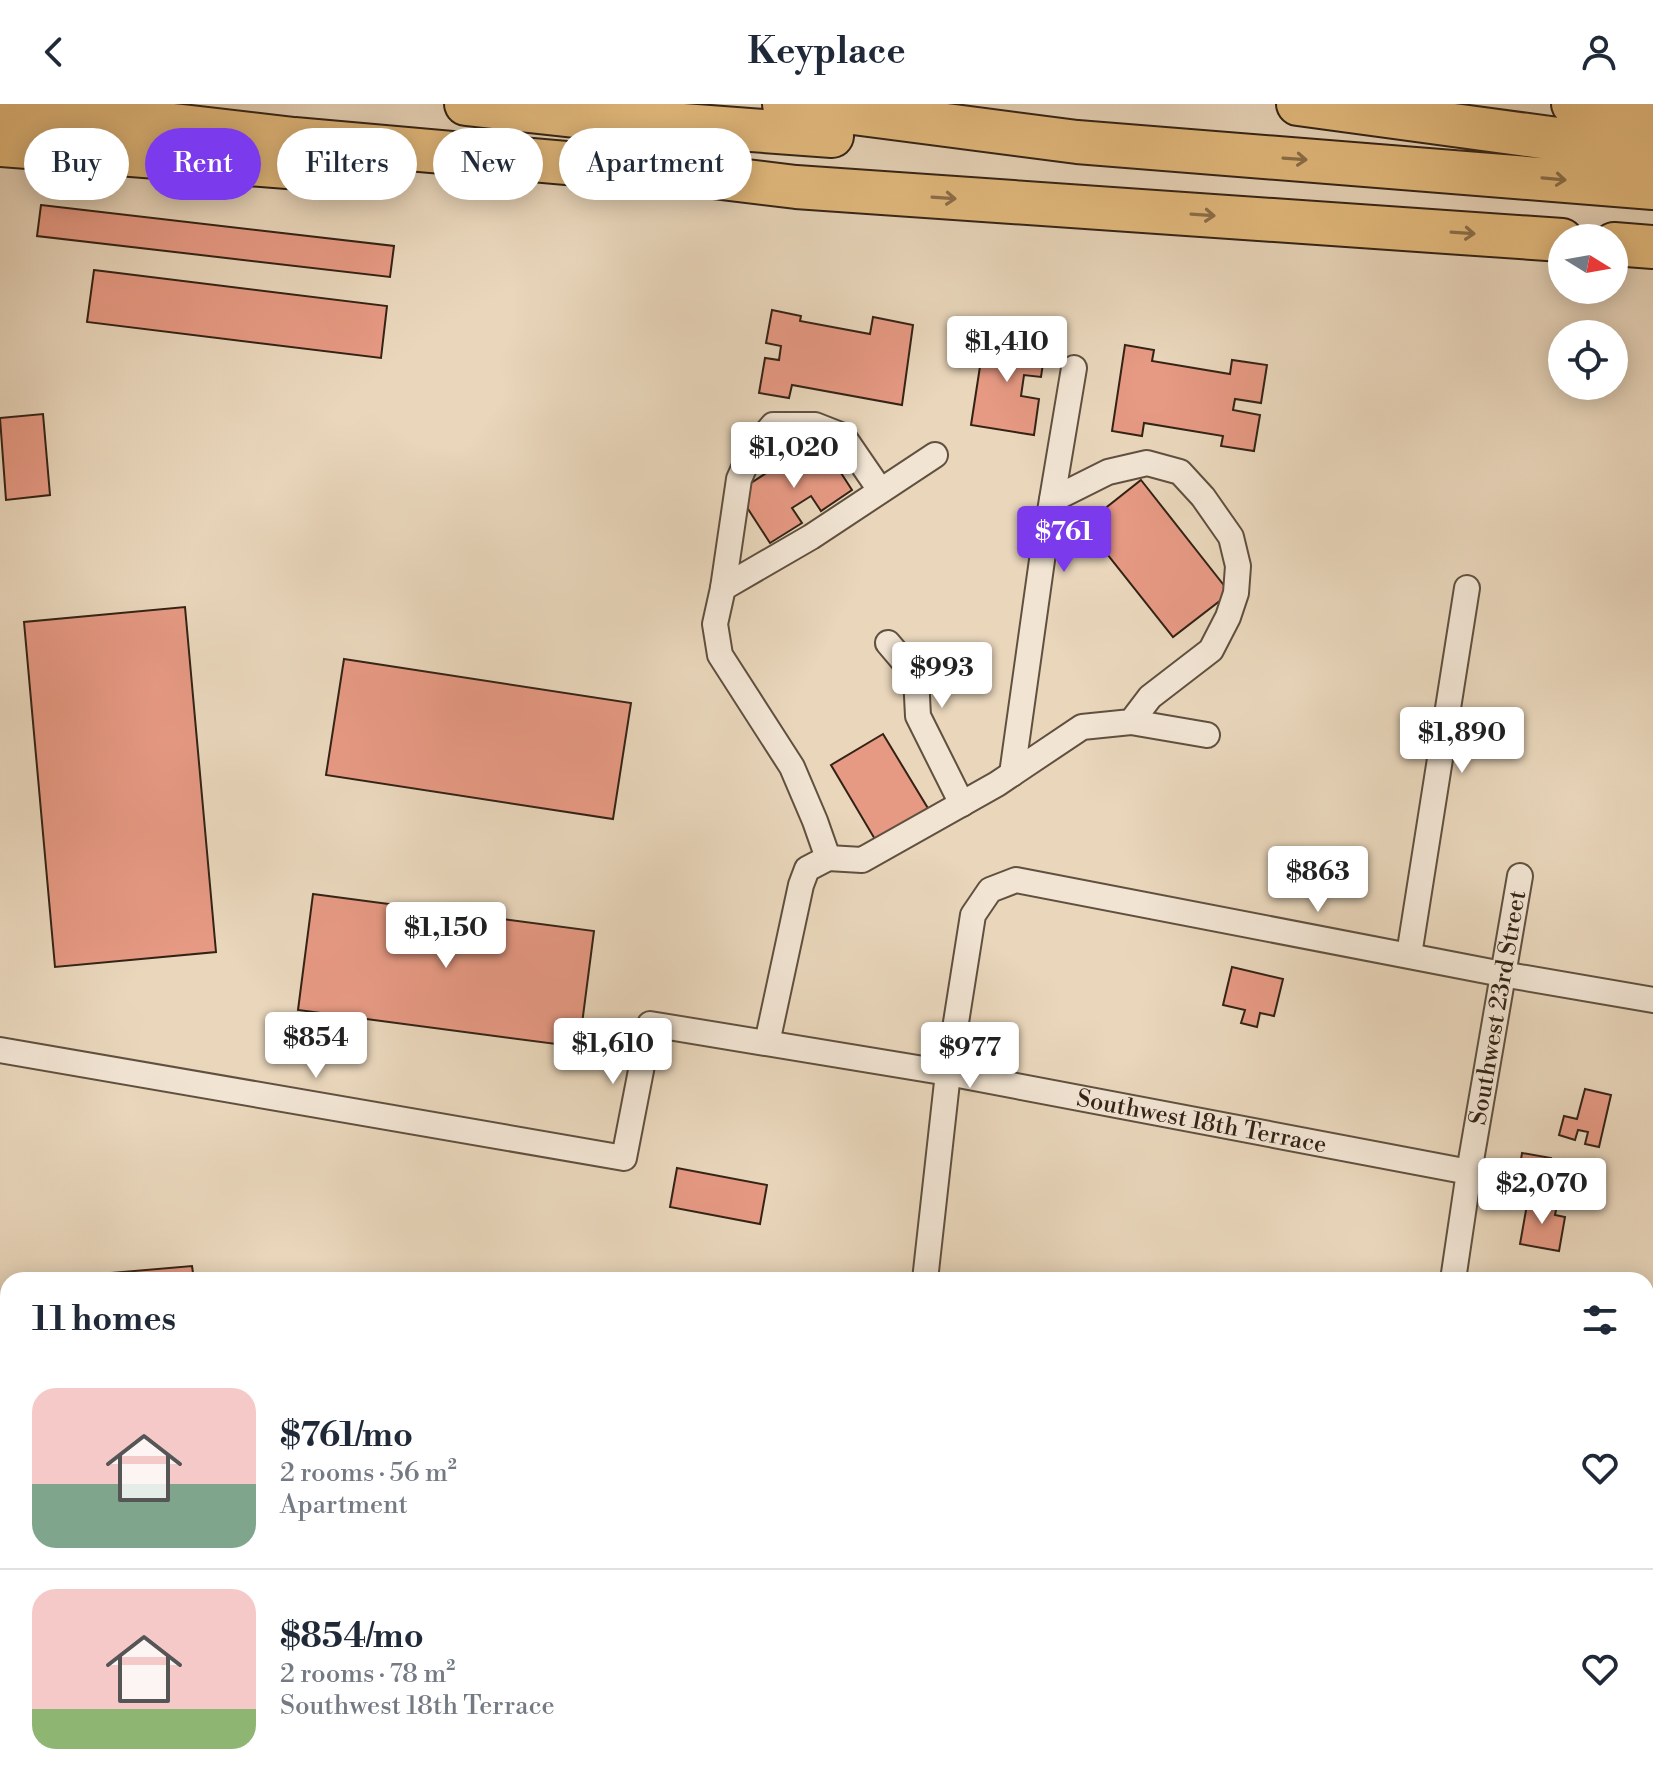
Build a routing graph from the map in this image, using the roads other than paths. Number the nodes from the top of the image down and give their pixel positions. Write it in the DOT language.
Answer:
graph roads {
  1 [pos="466,104"];
  2 [pos="784,104"];
  3 [pos="1298,104"];
  4 [pos="1573,104"];
  5 [pos="0,105"];
  6 [pos="1653,113"];
  7 [pos="1077,142"];
  8 [pos="0,145"];
  9 [pos="1653,152"];
  10 [pos="796,187"];
  11 [pos="1653,188"];
  12 [pos="1548,239"];
  13 [pos="1628,245"];
  14 [pos="1653,247"];
  15 [pos="1074,368"];
  16 [pos="935,455"];
  17 [pos="880,490"];
  18 [pos="1052,500"];
  19 [pos="723,588"];
  20 [pos="1467,588"];
  21 [pos="888,643"];
  22 [pos="1131,722"];
  23 [pos="1207,735"];
  24 [pos="1012,774"];
  25 [pos="962,804"];
  26 [pos="828,858"];
  27 [pos="1520,876"];
  28 [pos="1409,955"];
  29 [pos="1502,974"];
  30 [pos="1653,1000"];
  31 [pos="767,1043"];
  32 [pos="0,1050"];
  33 [pos="948,1073"];
  34 [pos="1469,1172"];
  35 [pos="926,1272"];
  36 [pos="1454,1272"];
  1 -- 7 [label="highway"];
  2 -- 7 [label="highway"];
  3 -- 9 [label="highway"];
  4 -- 6 [label="highway"];
  5 -- 10 [label="highway"];
  7 -- 11 [label="highway, one-way"];
  8 -- 10 [label="highway"];
  10 -- 12 [label="highway, one-way"];
  13 -- 14 [label="highway"];
  15 -- 18 [label="street"];
  16 -- 17 [label="street"];
  17 -- 19 [label="street"];
  17 -- 19 [label="street"];
  18 -- 22 [label="street"];
  18 -- 24 [label="street"];
  19 -- 26 [label="street"];
  20 -- 28 [label="street"];
  21 -- 25 [label="street"];
  22 -- 23 [label="street"];
  22 -- 24 [label="street"];
  24 -- 25 [label="street"];
  25 -- 26 [label="street"];
  26 -- 31 [label="street"];
  27 -- 29 [label="street, Southwest 23rd Street"];
  28 -- 29 [label="street"];
  28 -- 33 [label="street"];
  29 -- 30 [label="street"];
  29 -- 34 [label="street, Southwest 23rd Street"];
  31 -- 32 [label="street, Southwest 18th Terrace"];
  31 -- 33 [label="street, Southwest 18th Terrace"];
  33 -- 34 [label="street, Southwest 18th Terrace"];
  33 -- 35 [label="street"];
  34 -- 36 [label="street, Southwest 23rd Street"];
}
